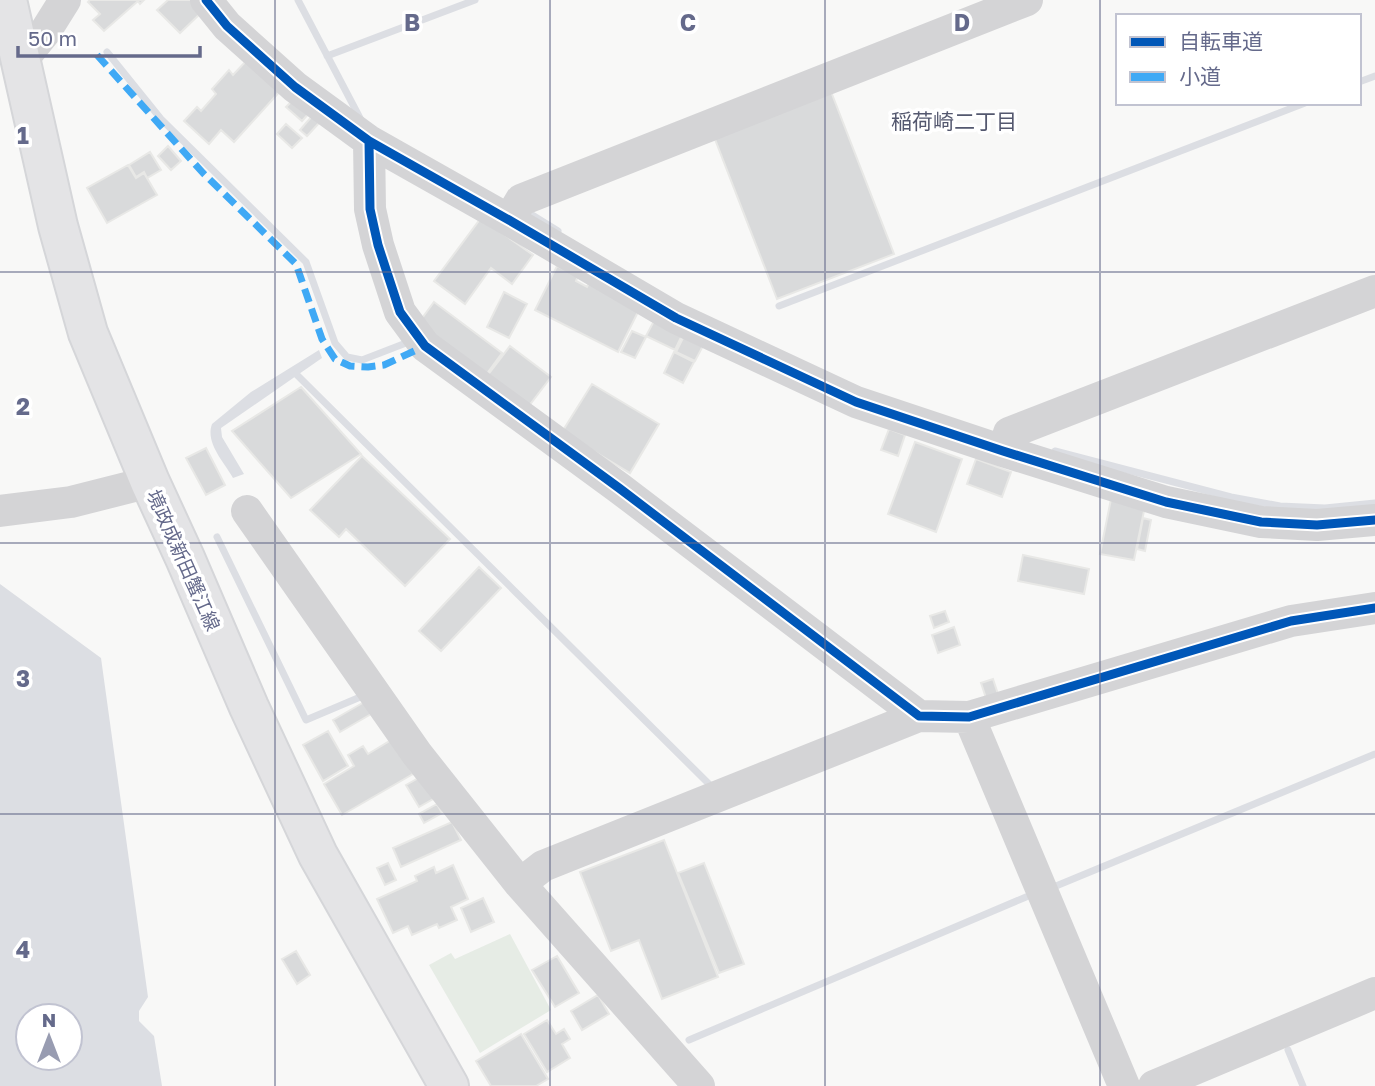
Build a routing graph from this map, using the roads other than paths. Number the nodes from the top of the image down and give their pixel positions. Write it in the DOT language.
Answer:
graph roads {
  1 [pos="7,0"];
  2 [pos="65,0"];
  3 [pos="205,0"];
  4 [pos="1027,0"];
  5 [pos="22,60"];
  6 [pos="369,141"];
  7 [pos="509,220"];
  8 [pos="1375,291"];
  9 [pos="1003,451"];
  10 [pos="150,482"];
  11 [pos="0,510"];
  12 [pos="247,511"];
  13 [pos="1375,520"];
  14 [pos="1375,609"];
  15 [pos="919,716"];
  16 [pos="969,717"];
  17 [pos="520,884"];
  18 [pos="1375,993"];
  19 [pos="449,1086"];
  20 [pos="699,1086"];
  21 [pos="1124,1086"];
  22 [pos="1154,1086"];
  1 -- 5 [label="main road, 境政成新田蟹江線"];
  2 -- 5 [label="street"];
  3 -- 6 [label="street"];
  4 -- 7 [label="street"];
  5 -- 10 [label="main road, 境政成新田蟹江線"];
  6 -- 7 [label="street"];
  6 -- 15 [label="street"];
  7 -- 9 [label="street"];
  8 -- 9 [label="street"];
  9 -- 13 [label="street"];
  10 -- 11 [label="street"];
  10 -- 19 [label="main road, 境政成新田蟹江線"];
  12 -- 17 [label="street"];
  14 -- 16 [label="street"];
  15 -- 16 [label="street"];
  15 -- 17 [label="street"];
  16 -- 21 [label="street"];
  17 -- 20 [label="street"];
  18 -- 22 [label="street"];
}
